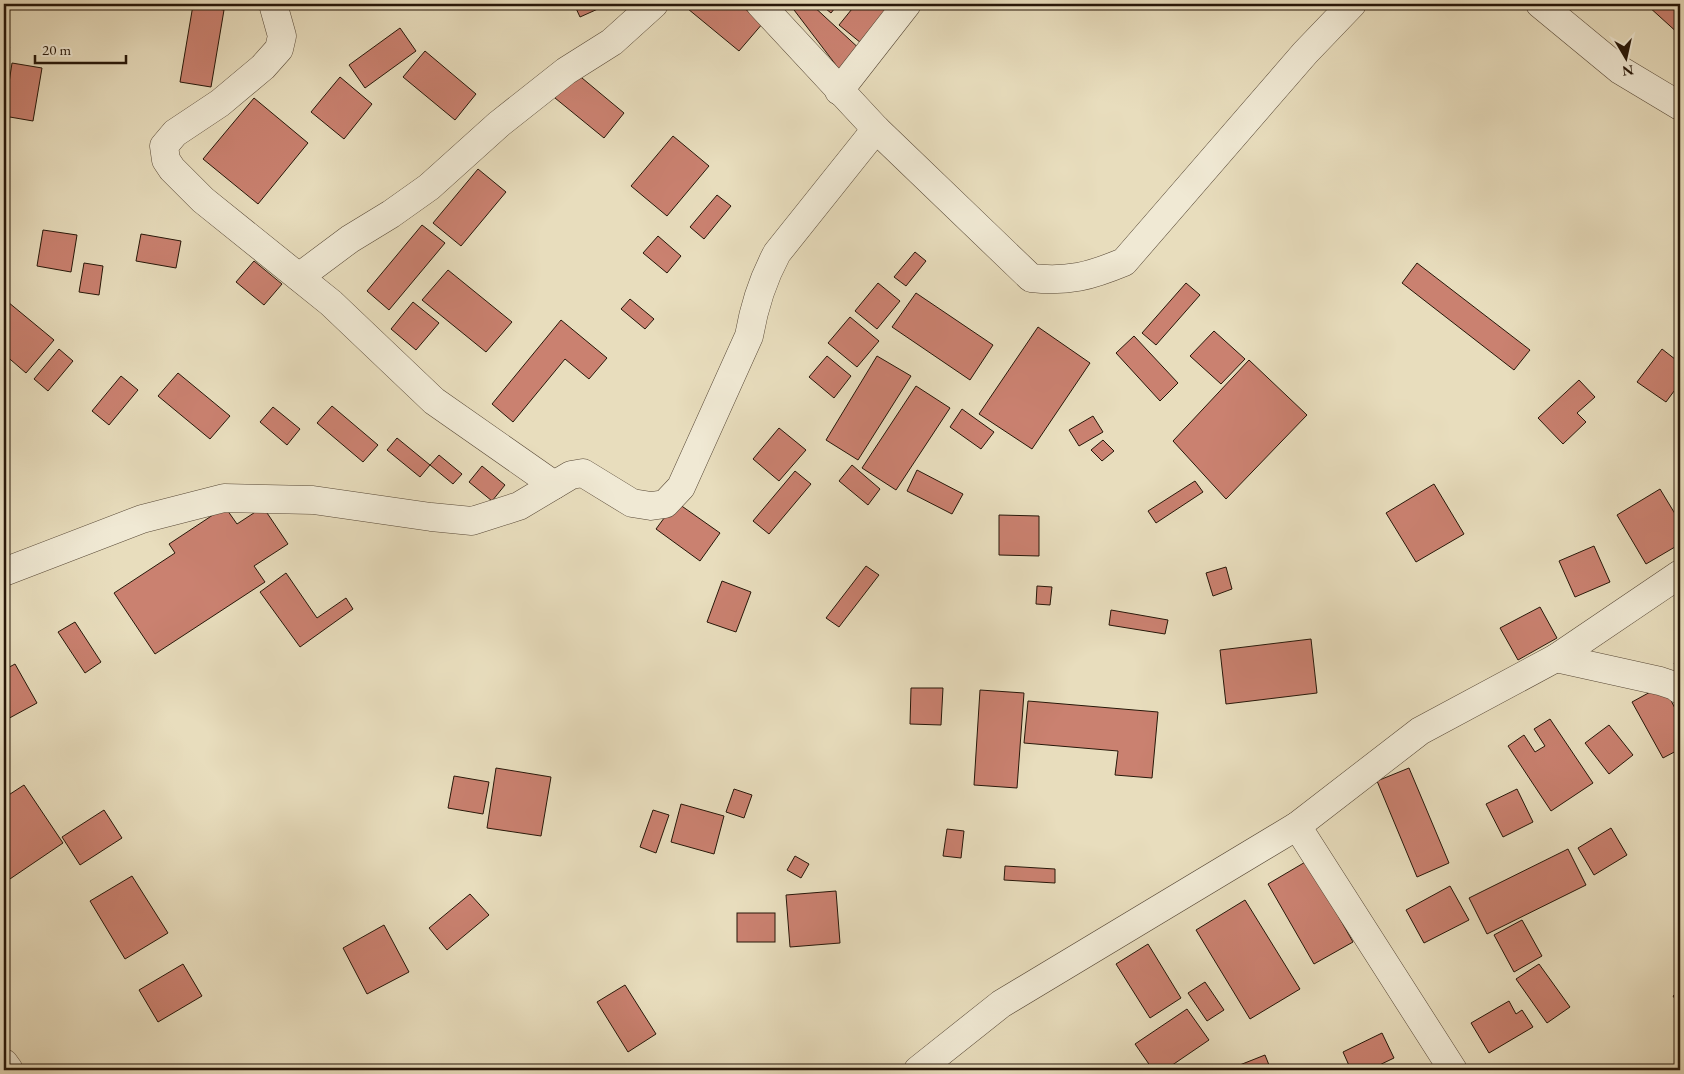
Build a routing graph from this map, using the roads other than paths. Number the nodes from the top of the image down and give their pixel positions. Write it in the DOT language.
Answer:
graph roads {
  1 [pos="273,4"];
  2 [pos="654,4"];
  3 [pos="760,4"];
  4 [pos="907,4"];
  5 [pos="1352,4"];
  6 [pos="1540,4"];
  7 [pos="839,91"];
  8 [pos="1680,106"];
  9 [pos="876,129"];
  10 [pos="299,277"];
  11 [pos="554,485"];
  12 [pos="4,572"];
  13 [pos="1680,574"];
  14 [pos="1556,658"];
  15 [pos="1680,690"];
  16 [pos="1297,826"];
  17 [pos="4,1063"];
  18 [pos="9,1070"];
  19 [pos="918,1070"];
  20 [pos="1454,1070"];
  1 -- 10 [label="street"];
  2 -- 10 [label="street"];
  3 -- 7 [label="street"];
  4 -- 7 [label="street"];
  5 -- 9 [label="street"];
  6 -- 8 [label="street"];
  7 -- 9 [label="street"];
  9 -- 11 [label="street"];
  10 -- 11 [label="street"];
  11 -- 12 [label="street"];
  13 -- 14 [label="street"];
  14 -- 15 [label="street"];
  14 -- 16 [label="street"];
  16 -- 19 [label="street"];
  16 -- 20 [label="street"];
  17 -- 18 [label="street"];
}
